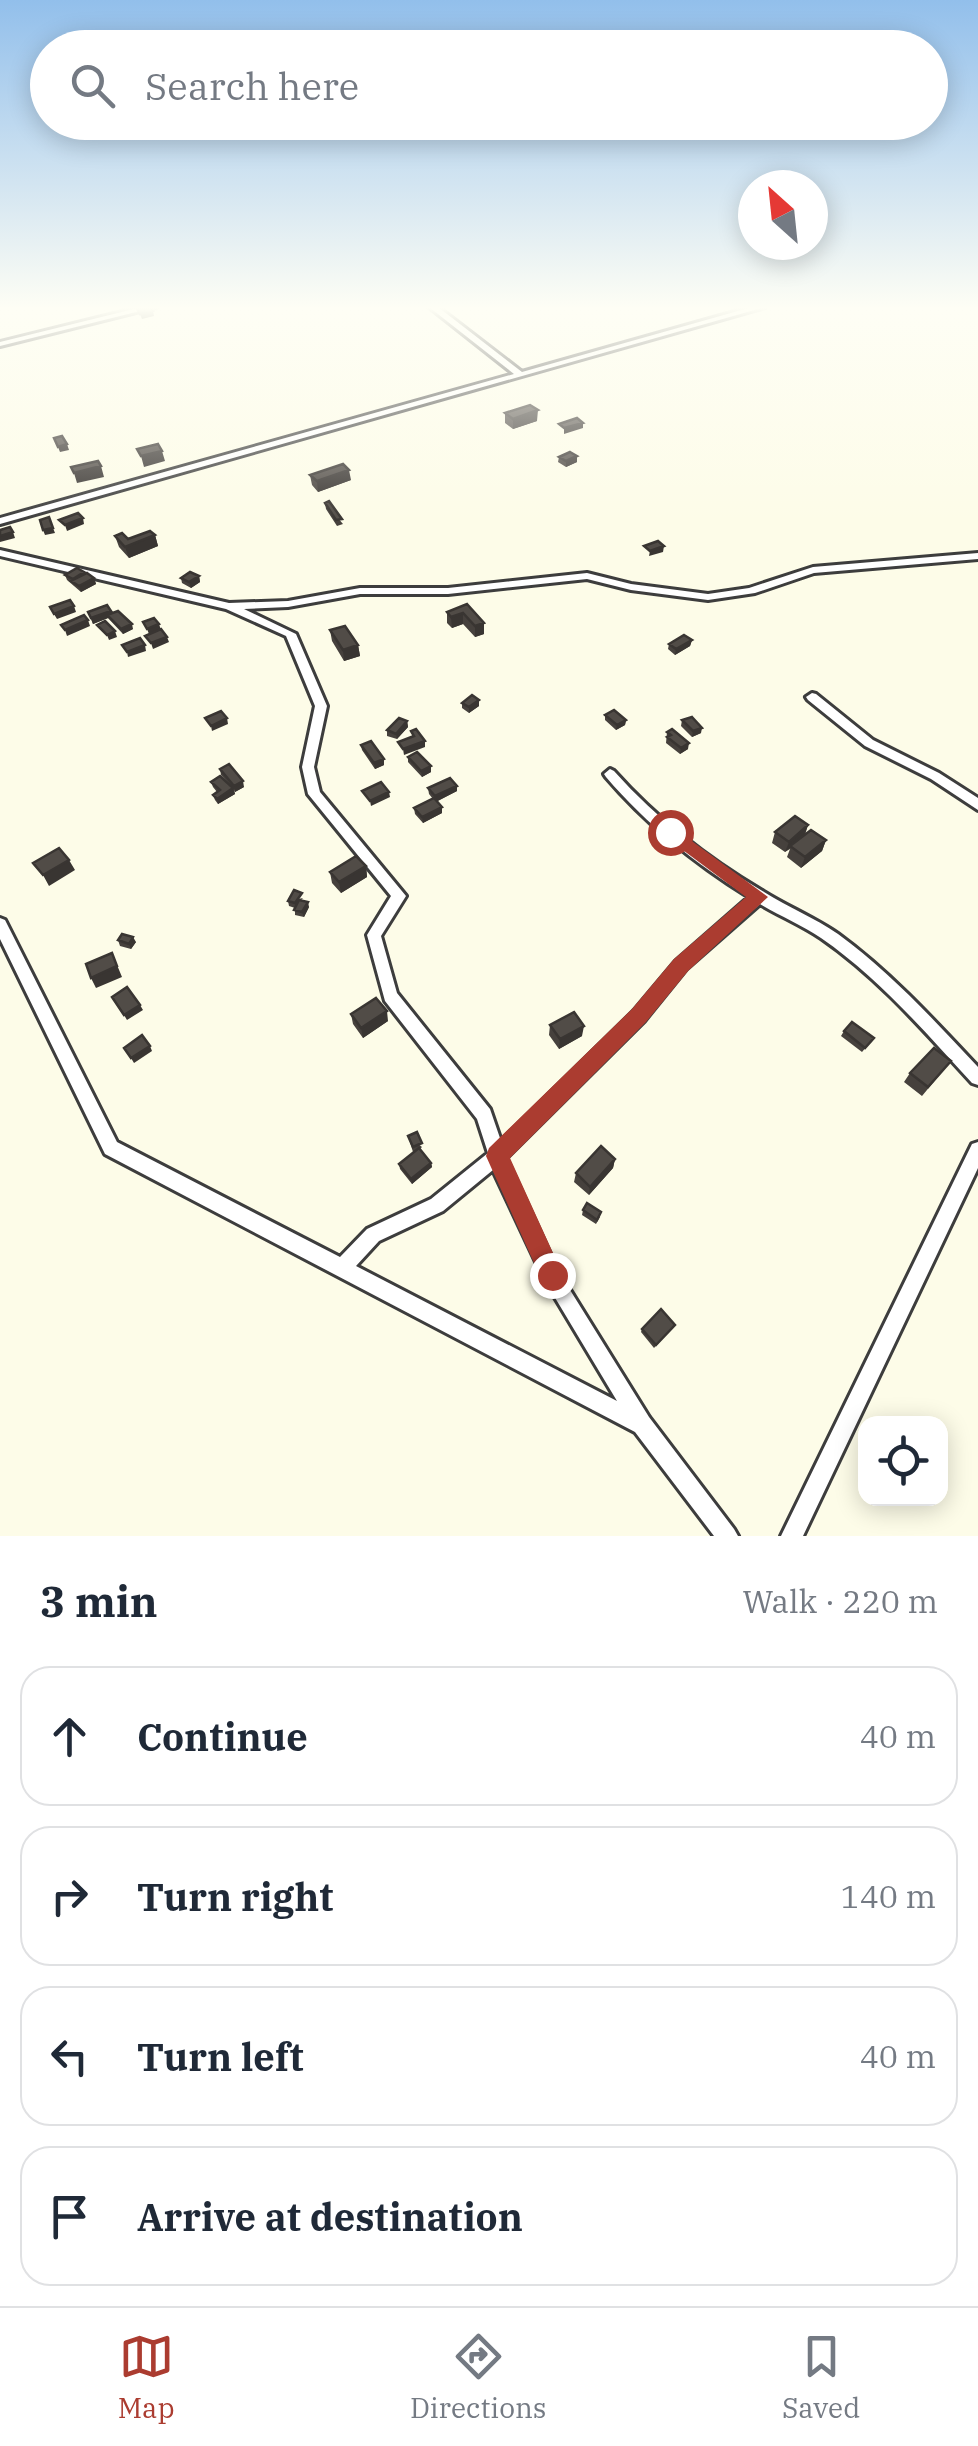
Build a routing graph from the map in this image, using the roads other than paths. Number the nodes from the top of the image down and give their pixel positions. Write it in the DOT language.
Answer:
graph roads {
  1 [pos="504,379"];
  2 [pos="0,521"];
  3 [pos="0,553"];
  4 [pos="978,556"];
  5 [pos="229,606"];
  6 [pos="812,697"];
  7 [pos="610,774"];
  8 [pos="978,805"];
  9 [pos="759,897"];
  10 [pos="0,924"];
  11 [pos="978,1078"];
  12 [pos="978,1150"];
  13 [pos="497,1156"];
  14 [pos="343,1267"];
  15 [pos="642,1424"];
  16 [pos="727,1536"];
  17 [pos="792,1536"];
  1 -- 2 [label="street"];
  3 -- 5 [label="street"];
  4 -- 5 [label="street"];
  5 -- 13 [label="street"];
  6 -- 8 [label="street"];
  7 -- 9 [label="street"];
  9 -- 11 [label="street"];
  9 -- 13 [label="street"];
  10 -- 14 [label="street"];
  12 -- 17 [label="street"];
  13 -- 14 [label="street"];
  13 -- 15 [label="street"];
  14 -- 15 [label="street"];
  15 -- 16 [label="street"];
}
